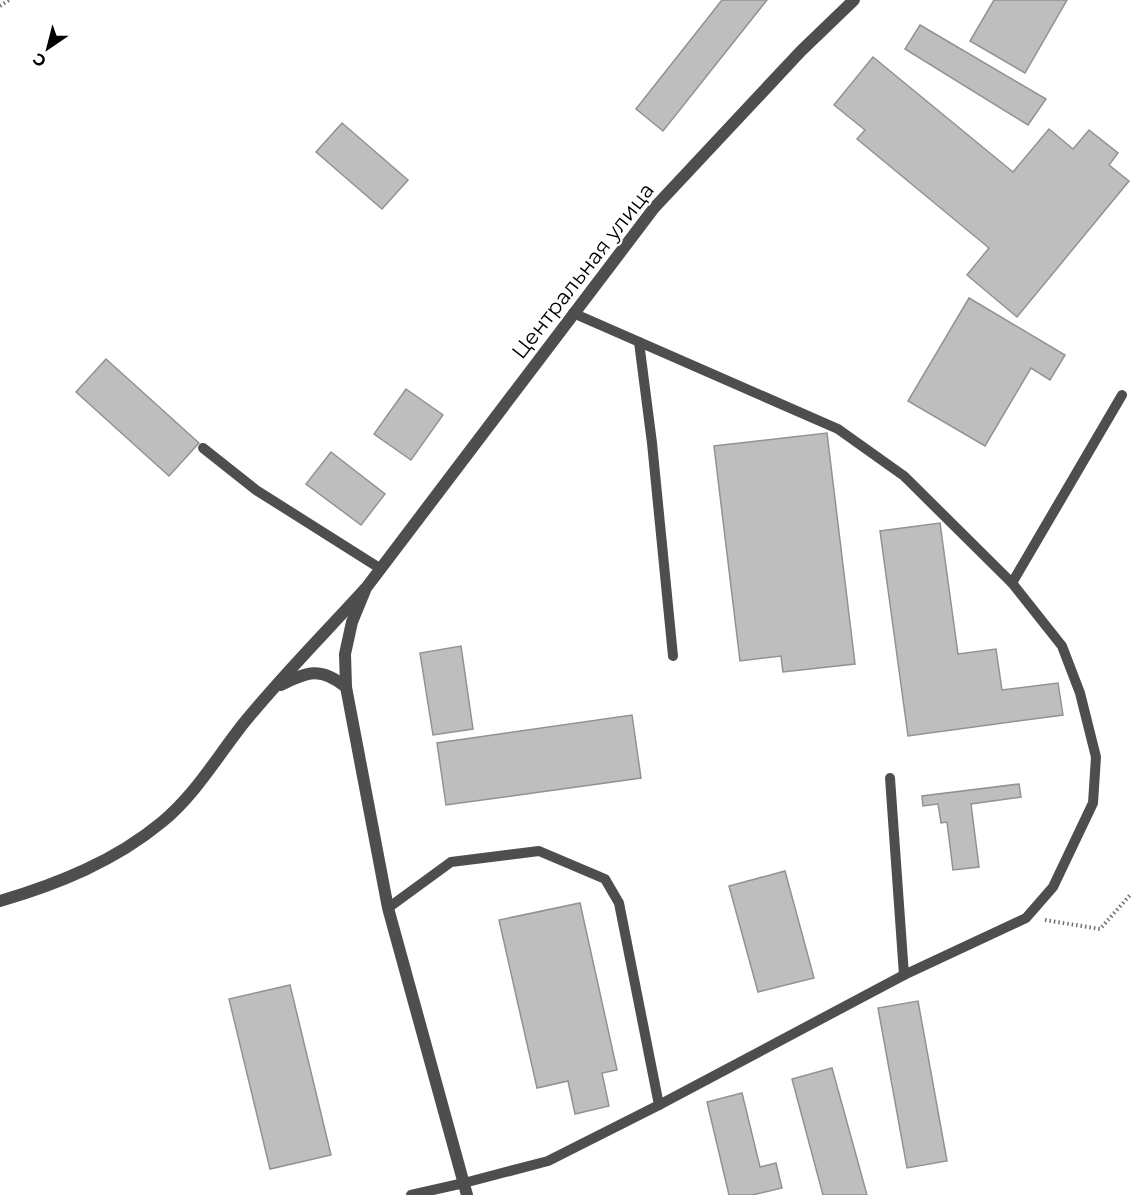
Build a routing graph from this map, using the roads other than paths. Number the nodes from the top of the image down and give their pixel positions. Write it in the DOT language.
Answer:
graph roads {
  1 [pos="854,0"];
  2 [pos="573,313"];
  3 [pos="639,342"];
  4 [pos="1122,395"];
  5 [pos="203,448"];
  6 [pos="381,569"];
  7 [pos="1012,583"];
  8 [pos="366,588"];
  9 [pos="674,656"];
  10 [pos="346,687"];
  11 [pos="275,688"];
  12 [pos="890,778"];
  13 [pos="0,901"];
  14 [pos="388,908"];
  15 [pos="904,975"];
  16 [pos="659,1105"];
  17 [pos="466,1189"];
  18 [pos="411,1195"];
  1 -- 2 [label="street, Центральная улица"];
  2 -- 3 [label="lane"];
  2 -- 6 [label="street, Центральная улица"];
  3 -- 7 [label="lane"];
  3 -- 9 [label="lane"];
  4 -- 7 [label="lane"];
  5 -- 6 [label="lane"];
  6 -- 8 [label="street, Центральная улица"];
  7 -- 15 [label="lane"];
  8 -- 10 [label="street"];
  8 -- 11 [label="street"];
  10 -- 11 [label="street"];
  10 -- 14 [label="street"];
  11 -- 13 [label="street"];
  12 -- 15 [label="lane"];
  14 -- 16 [label="lane"];
  14 -- 17 [label="street"];
  15 -- 16 [label="lane"];
  16 -- 17 [label="lane"];
  17 -- 18 [label="lane"];
}
